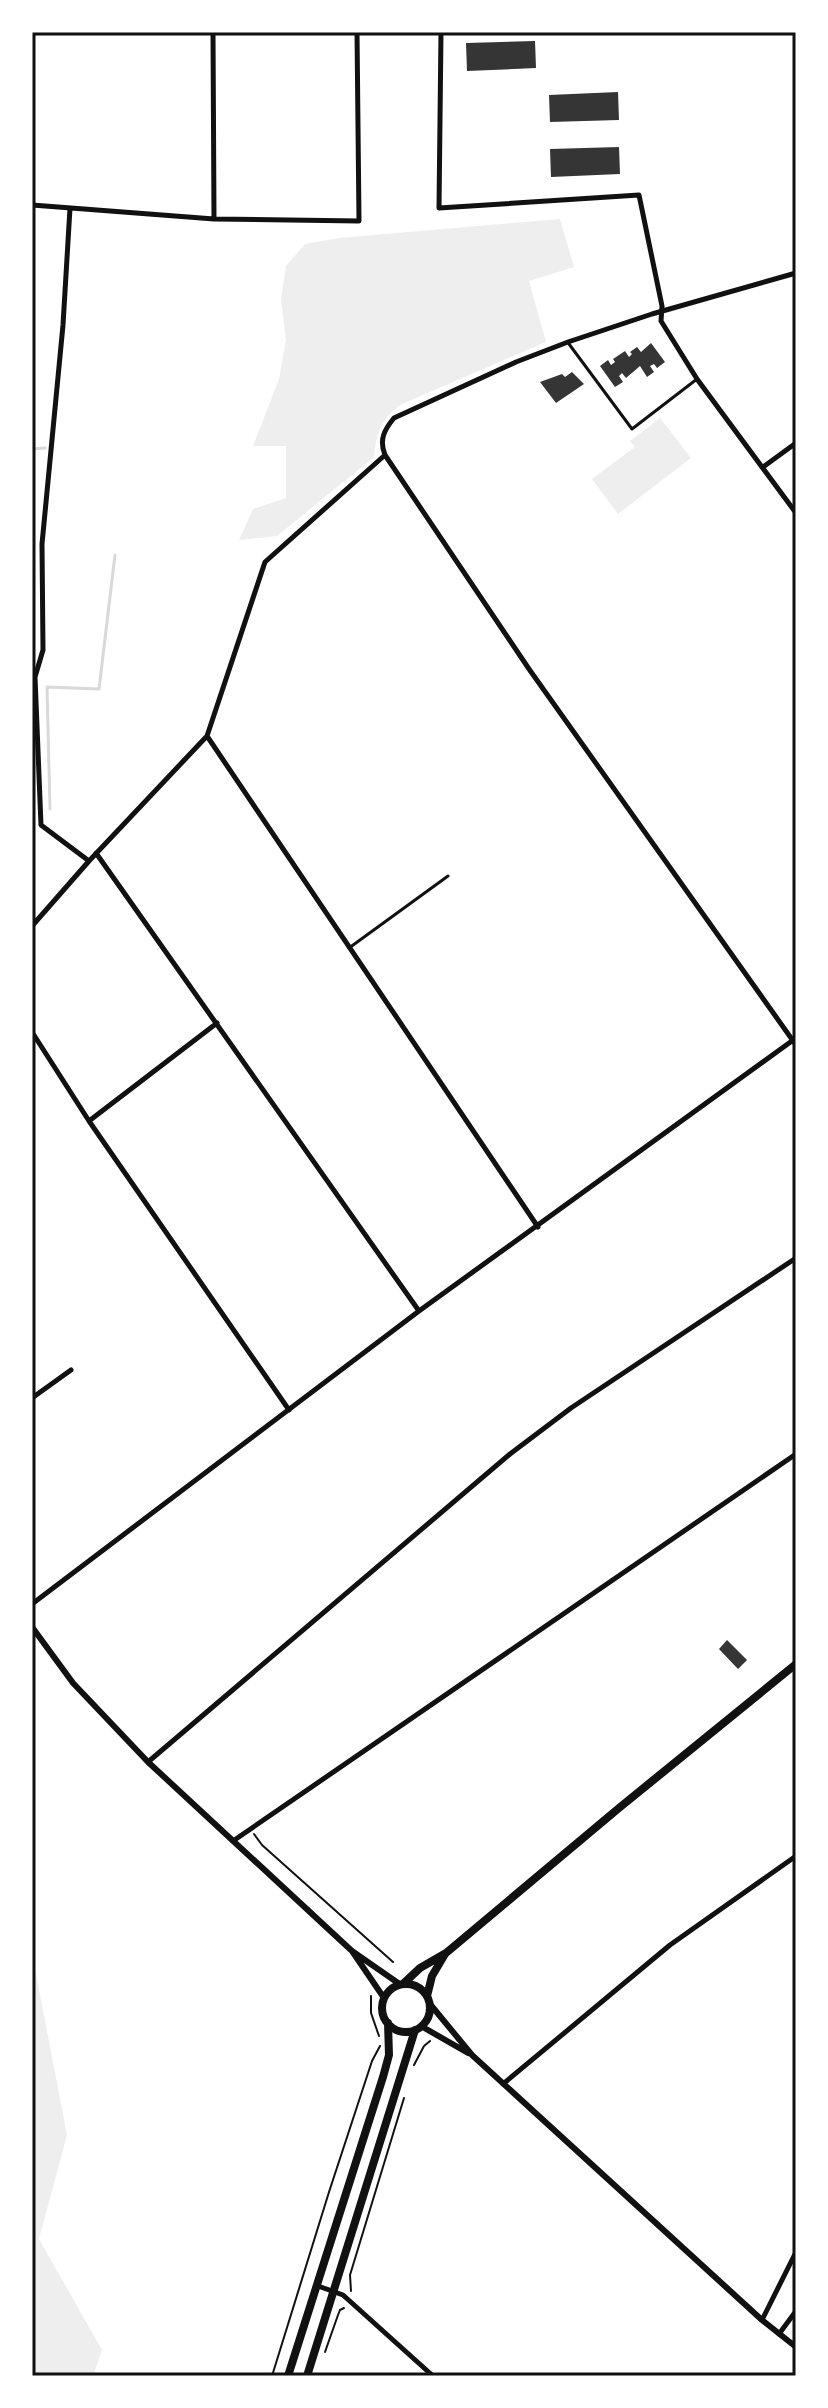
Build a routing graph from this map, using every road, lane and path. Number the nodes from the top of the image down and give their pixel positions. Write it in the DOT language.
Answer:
graph roads {
  1 [pos="213,32"];
  2 [pos="357,32"];
  3 [pos="441,32"];
  4 [pos="32,205"];
  5 [pos="70,208"];
  6 [pos="214,219"];
  7 [pos="796,273"];
  8 [pos="662,312"];
  9 [pos="568,342"];
  10 [pos="697,379"];
  11 [pos="796,443"];
  12 [pos="385,455"];
  13 [pos="763,467"];
  14 [pos="796,513"];
  15 [pos="207,736"];
  16 [pos="96,853"];
  17 [pos="89,861"];
  18 [pos="448,876"];
  19 [pos="32,926"];
  20 [pos="349,948"];
  21 [pos="217,1023"];
  22 [pos="32,1032"];
  23 [pos="795,1041"];
  24 [pos="89,1121"];
  25 [pos="538,1227"];
  26 [pos="796,1258"];
  27 [pos="419,1311"];
  28 [pos="71,1370"];
  29 [pos="32,1398"];
  30 [pos="289,1410"];
  31 [pos="796,1454"];
  32 [pos="32,1604"];
  33 [pos="32,1627"];
  34 [pos="796,1664"];
  35 [pos="148,1762"];
  36 [pos="254,1835"];
  37 [pos="232,1841"];
  38 [pos="796,1856"];
  39 [pos="352,1951"];
  40 [pos="446,1953"];
  41 [pos="393,1962"];
  42 [pos="402,1984"];
  43 [pos="370,1988"];
  44 [pos="384,1998"];
  45 [pos="428,2000"];
  46 [pos="388,2023"];
  47 [pos="418,2028"];
  48 [pos="432,2041"];
  49 [pos="472,2055"];
  50 [pos="415,2064"];
  51 [pos="503,2084"];
  52 [pos="405,2094"];
  53 [pos="796,2252"];
  54 [pos="318,2286"];
  55 [pos="335,2291"];
  56 [pos="355,2299"];
  57 [pos="348,2308"];
  58 [pos="796,2311"];
  59 [pos="762,2320"];
  60 [pos="779,2334"];
  61 [pos="796,2347"];
  62 [pos="325,2351"];
  63 [pos="272,2376"];
  64 [pos="288,2376"];
  65 [pos="307,2376"];
  66 [pos="433,2376"];
  1 -- 6 [label="street"];
  2 -- 6 [label="street"];
  3 -- 8 [label="street"];
  4 -- 5 [label="street"];
  5 -- 6 [label="street"];
  5 -- 17 [label="street"];
  7 -- 8 [label="street"];
  8 -- 9 [label="street"];
  8 -- 10 [label="street"];
  9 -- 10 [label="lane"];
  9 -- 12 [label="street"];
  10 -- 13 [label="street"];
  11 -- 13 [label="street"];
  12 -- 15 [label="street"];
  12 -- 23 [label="street"];
  13 -- 14 [label="street"];
  15 -- 16 [label="street"];
  15 -- 20 [label="street"];
  16 -- 17 [label="street"];
  16 -- 21 [label="street"];
  17 -- 19 [label="street"];
  18 -- 20 [label="lane"];
  20 -- 25 [label="street"];
  21 -- 24 [label="street"];
  21 -- 27 [label="street"];
  22 -- 24 [label="street"];
  23 -- 25 [label="street"];
  24 -- 30 [label="street"];
  25 -- 27 [label="street"];
  26 -- 35 [label="street"];
  27 -- 30 [label="street"];
  28 -- 29 [label="street"];
  30 -- 32 [label="street"];
  31 -- 37 [label="street"];
  33 -- 35 [label="street"];
  34 -- 40 [label="main road"];
  35 -- 37 [label="street"];
  36 -- 41 [label="path"];
  37 -- 39 [label="street"];
  38 -- 51 [label="street"];
  39 -- 42 [label="street"];
  39 -- 44 [label="street"];
  40 -- 42 [label="main road"];
  40 -- 45 [label="main road"];
  42 -- 44 [label="main road"];
  42 -- 45 [label="main road"];
  43 -- 63 [label="path"];
  44 -- 46 [label="main road"];
  45 -- 47 [label="main road"];
  45 -- 49 [label="street"];
  46 -- 47 [label="main road"];
  46 -- 54 [label="main road"];
  47 -- 49 [label="street"];
  47 -- 55 [label="main road"];
  48 -- 50 [label="path"];
  49 -- 51 [label="street"];
  51 -- 59 [label="street"];
  52 -- 56 [label="path"];
  53 -- 59 [label="street"];
  54 -- 55 [label="street"];
  54 -- 64 [label="main road"];
  55 -- 65 [label="main road"];
  55 -- 66 [label="street"];
  57 -- 62 [label="path"];
  58 -- 60 [label="street"];
  59 -- 60 [label="street"];
  60 -- 61 [label="street"];
}
